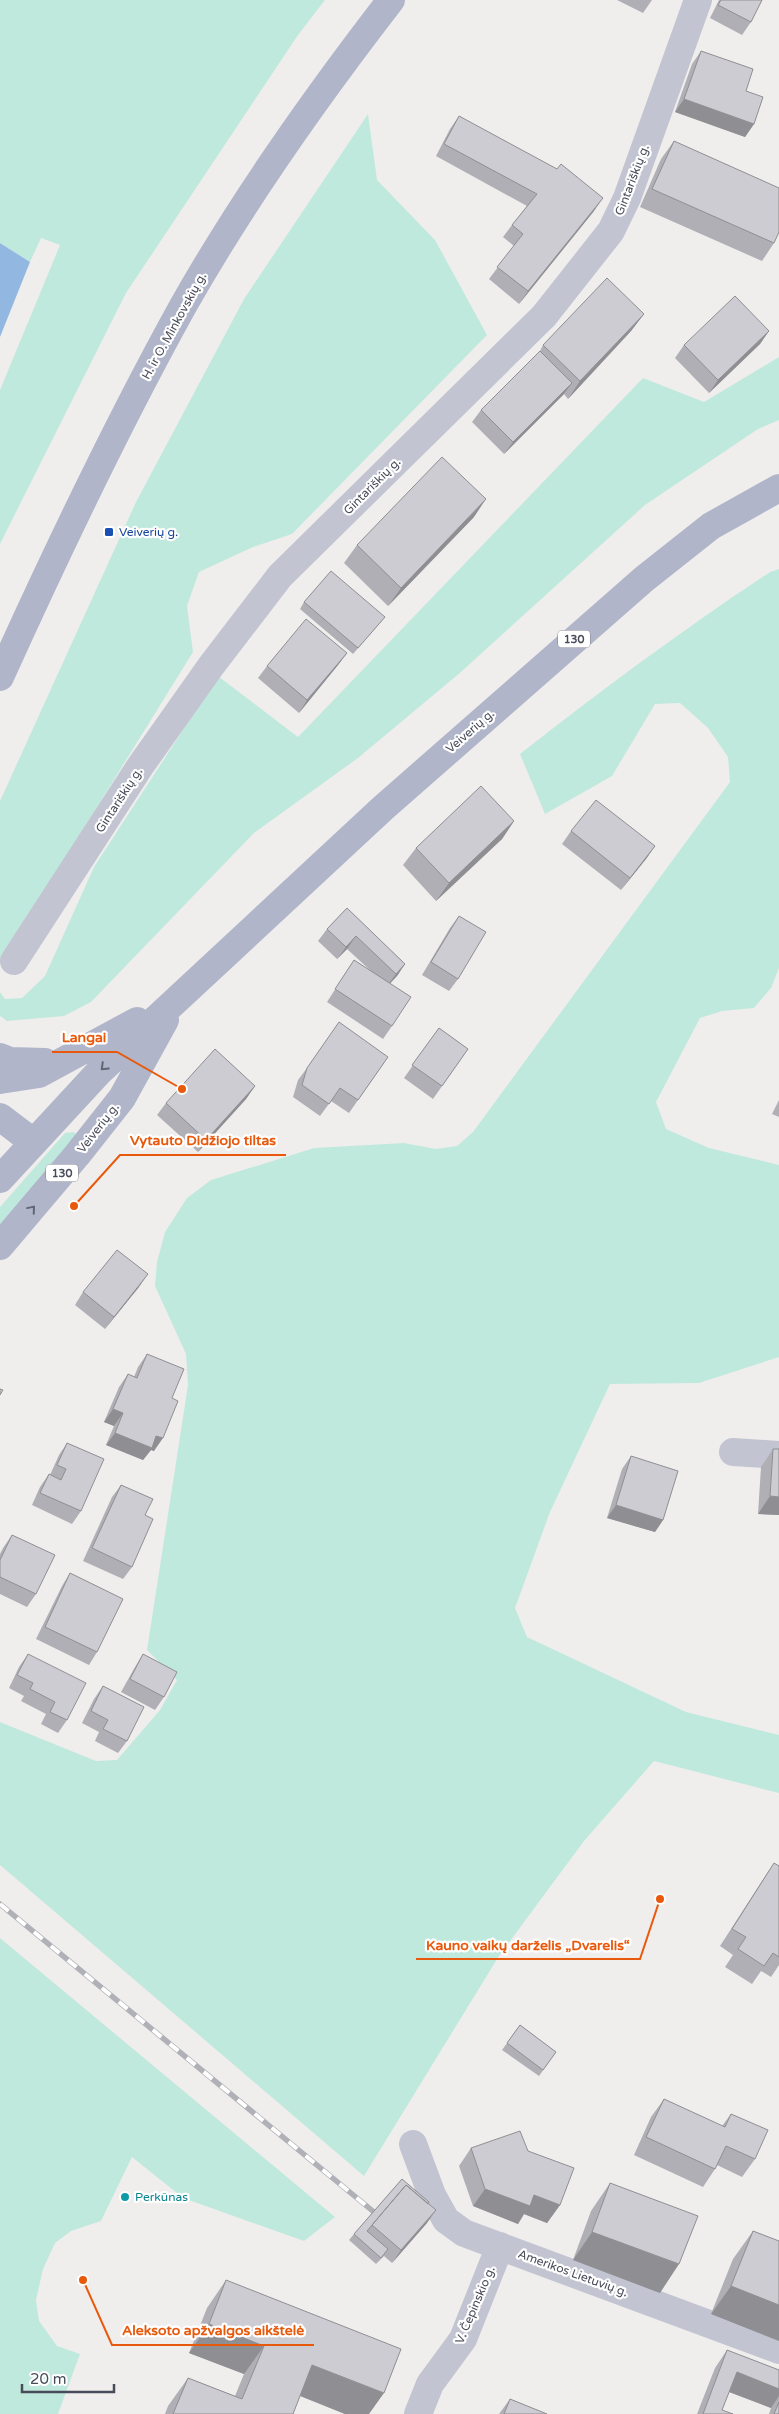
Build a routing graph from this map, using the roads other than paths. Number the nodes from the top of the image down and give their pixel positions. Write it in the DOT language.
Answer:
graph roads {
  1 [pos="392,0"];
  2 [pos="698,0"];
  3 [pos="649,133"];
  4 [pos="675,145"];
  5 [pos="779,488"];
  6 [pos="0,677"];
  7 [pos="14,962"];
  8 [pos="177,997"];
  9 [pos="0,1057"];
  10 [pos="62,1063"];
  11 [pos="0,1080"];
  12 [pos="122,1098"];
  13 [pos="0,1118"];
  14 [pos="33,1142"];
  15 [pos="0,1179"];
  16 [pos="0,1246"];
  17 [pos="733,1452"];
  18 [pos="779,1455"];
  19 [pos="413,2144"];
  20 [pos="500,2246"];
  21 [pos="779,2350"];
  22 [pos="418,2414"];
  1 -- 6 [label="main road, H. ir O. Minkovskių g."];
  2 -- 3 [label="street"];
  3 -- 4 [label="street, Gintariškių g."];
  3 -- 7 [label="street, Gintariškių g."];
  5 -- 8 [label="main road, Veiverių g. / 130"];
  8 -- 10 [label="main road"];
  8 -- 12 [label="main road, Veiverių g. / 130"];
  8 -- 14 [label="main road, Veiverių g. / 130, one-way"];
  9 -- 10 [label="main road"];
  10 -- 11 [label="main road"];
  12 -- 14 [label="main road"];
  16 -- 12 [label="main road, Veiverių g. / 130, one-way"];
  13 -- 14 [label="main road"];
  14 -- 15 [label="main road, Veiverių g. / 130"];
  17 -- 18 [label="street"];
  19 -- 20 [label="street, Amerikos Lietuvių g."];
  20 -- 21 [label="street, Amerikos Lietuvių g."];
  20 -- 22 [label="street, V. Čepinskio g."];
}
